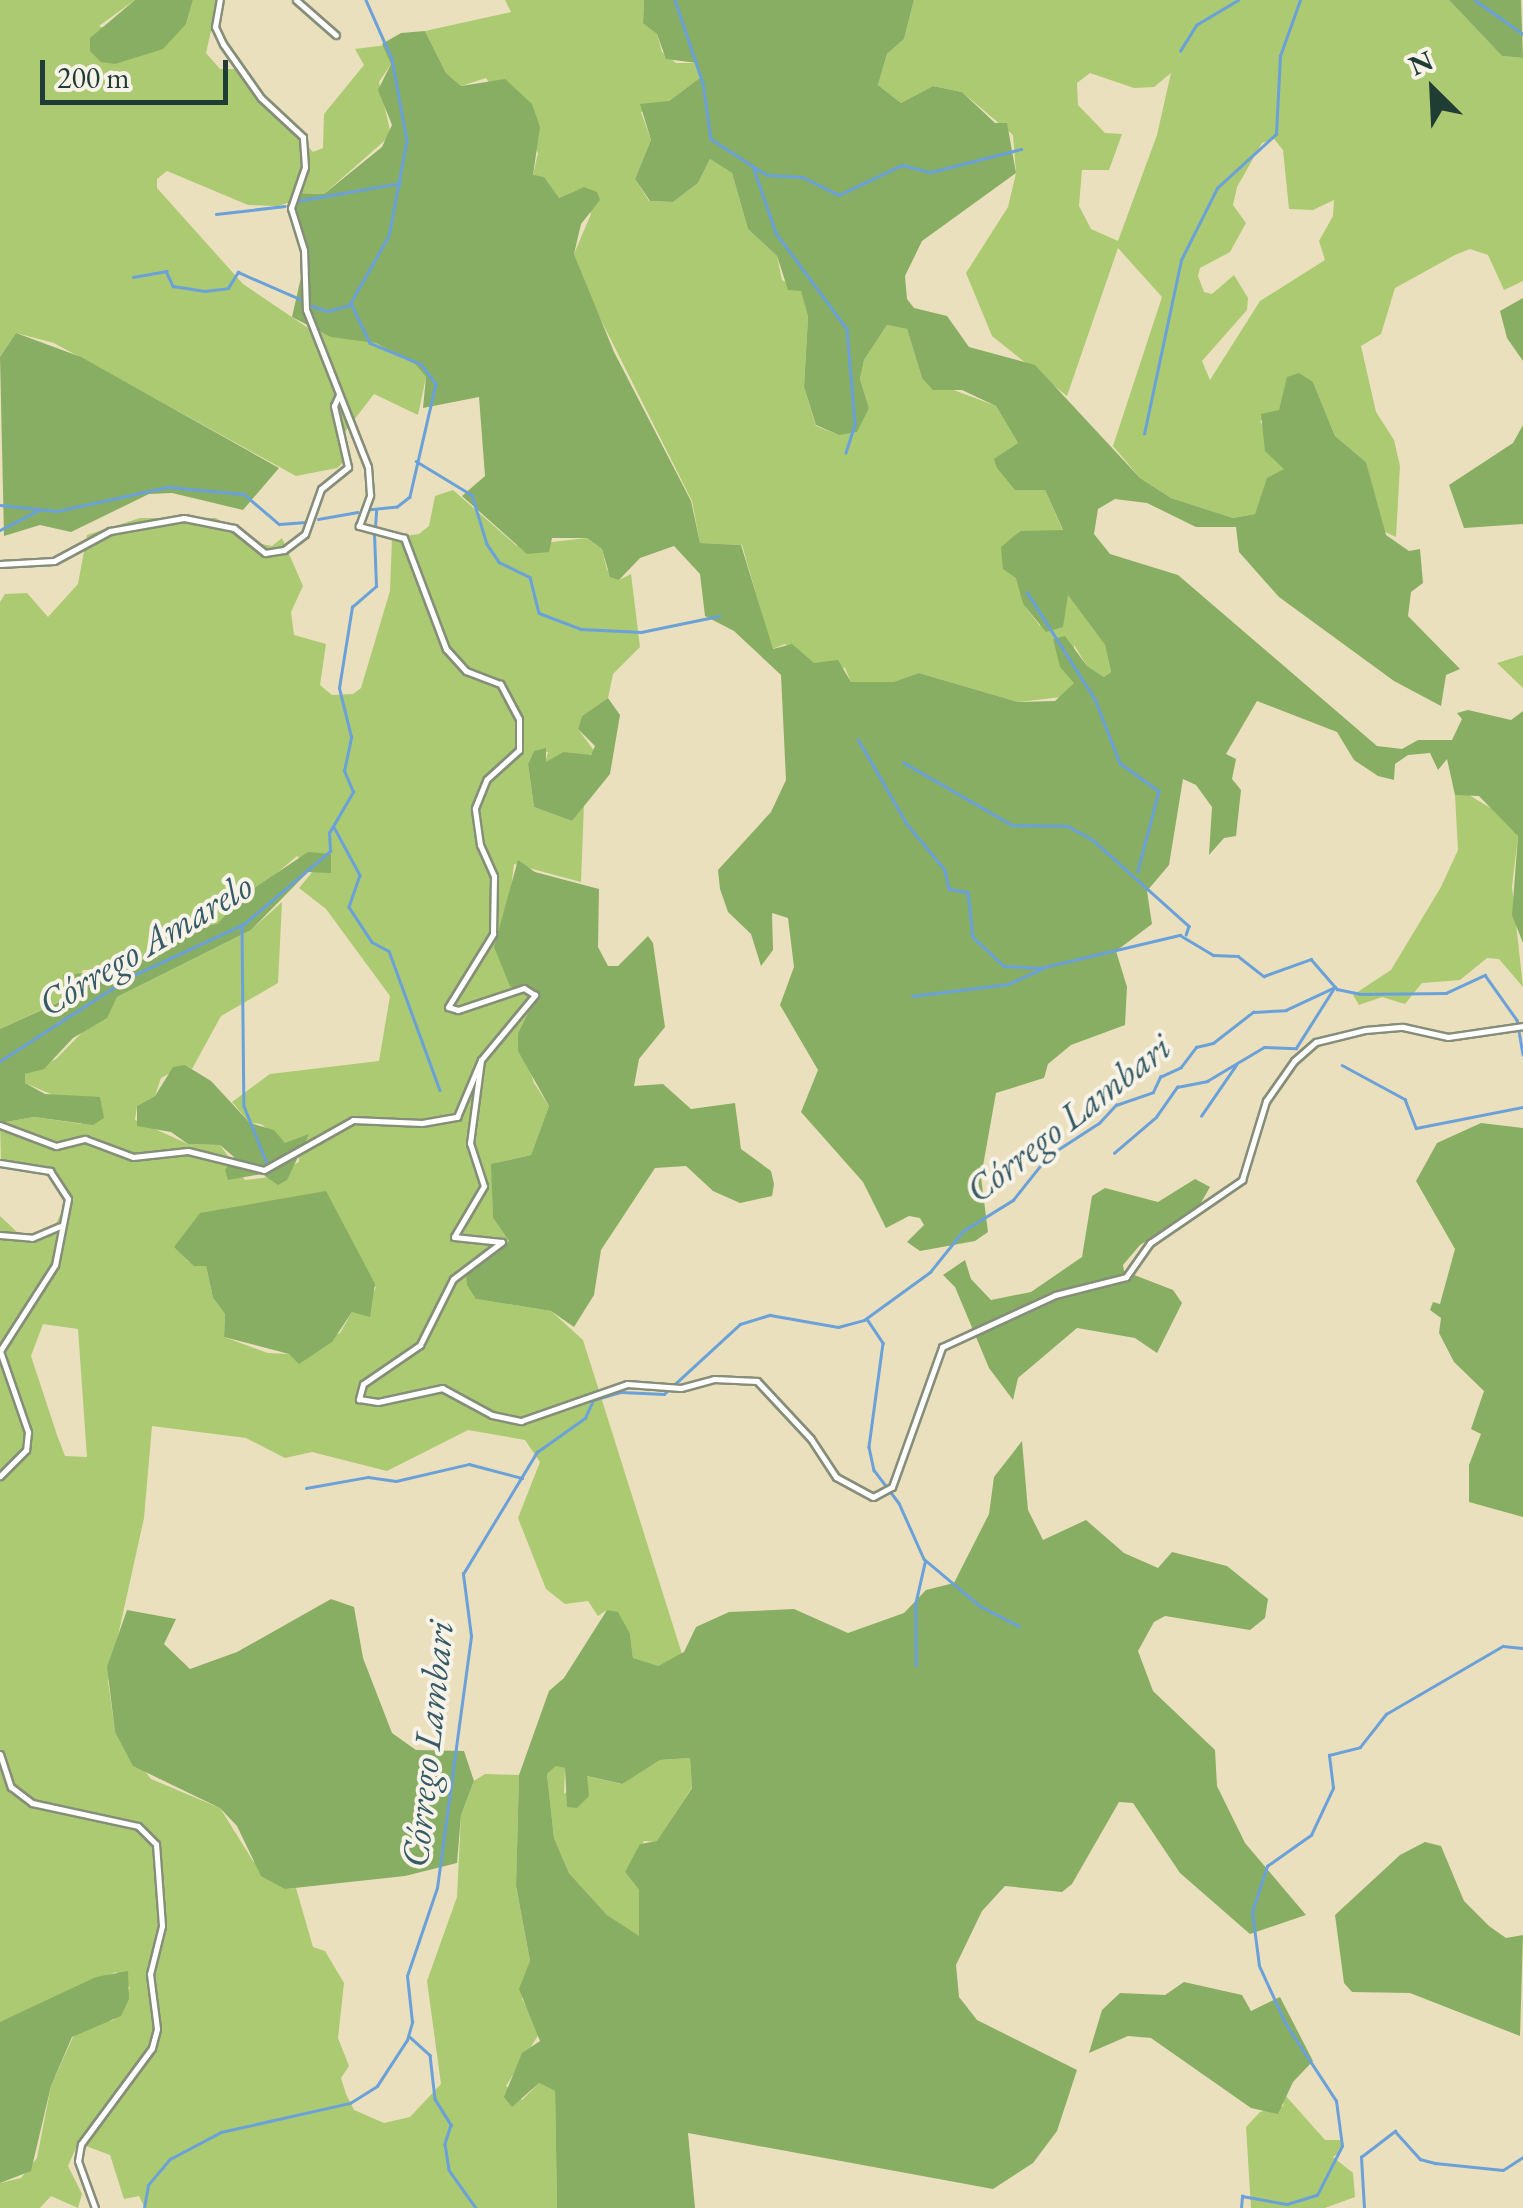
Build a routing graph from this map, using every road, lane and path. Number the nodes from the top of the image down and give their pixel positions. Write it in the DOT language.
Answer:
graph roads {
  1 [pos="220,0"];
  2 [pos="296,0"];
  3 [pos="336,35"];
  4 [pos="339,395"];
  5 [pos="0,564"];
  6 [pos="1523,1026"];
  7 [pos="481,1060"];
  8 [pos="0,1125"];
  9 [pos="0,1163"];
  10 [pos="60,1226"];
  11 [pos="0,1235"];
  12 [pos="0,1351"];
  13 [pos="0,1476"];
  14 [pos="0,1754"];
  15 [pos="96,2208"];
  1 -- 4 [label="street"];
  2 -- 3 [label="street"];
  4 -- 5 [label="street"];
  4 -- 7 [label="street"];
  6 -- 7 [label="street"];
  7 -- 8 [label="street"];
  9 -- 10 [label="street"];
  10 -- 11 [label="street"];
  10 -- 12 [label="street"];
  12 -- 13 [label="street"];
  14 -- 15 [label="street"];
}
